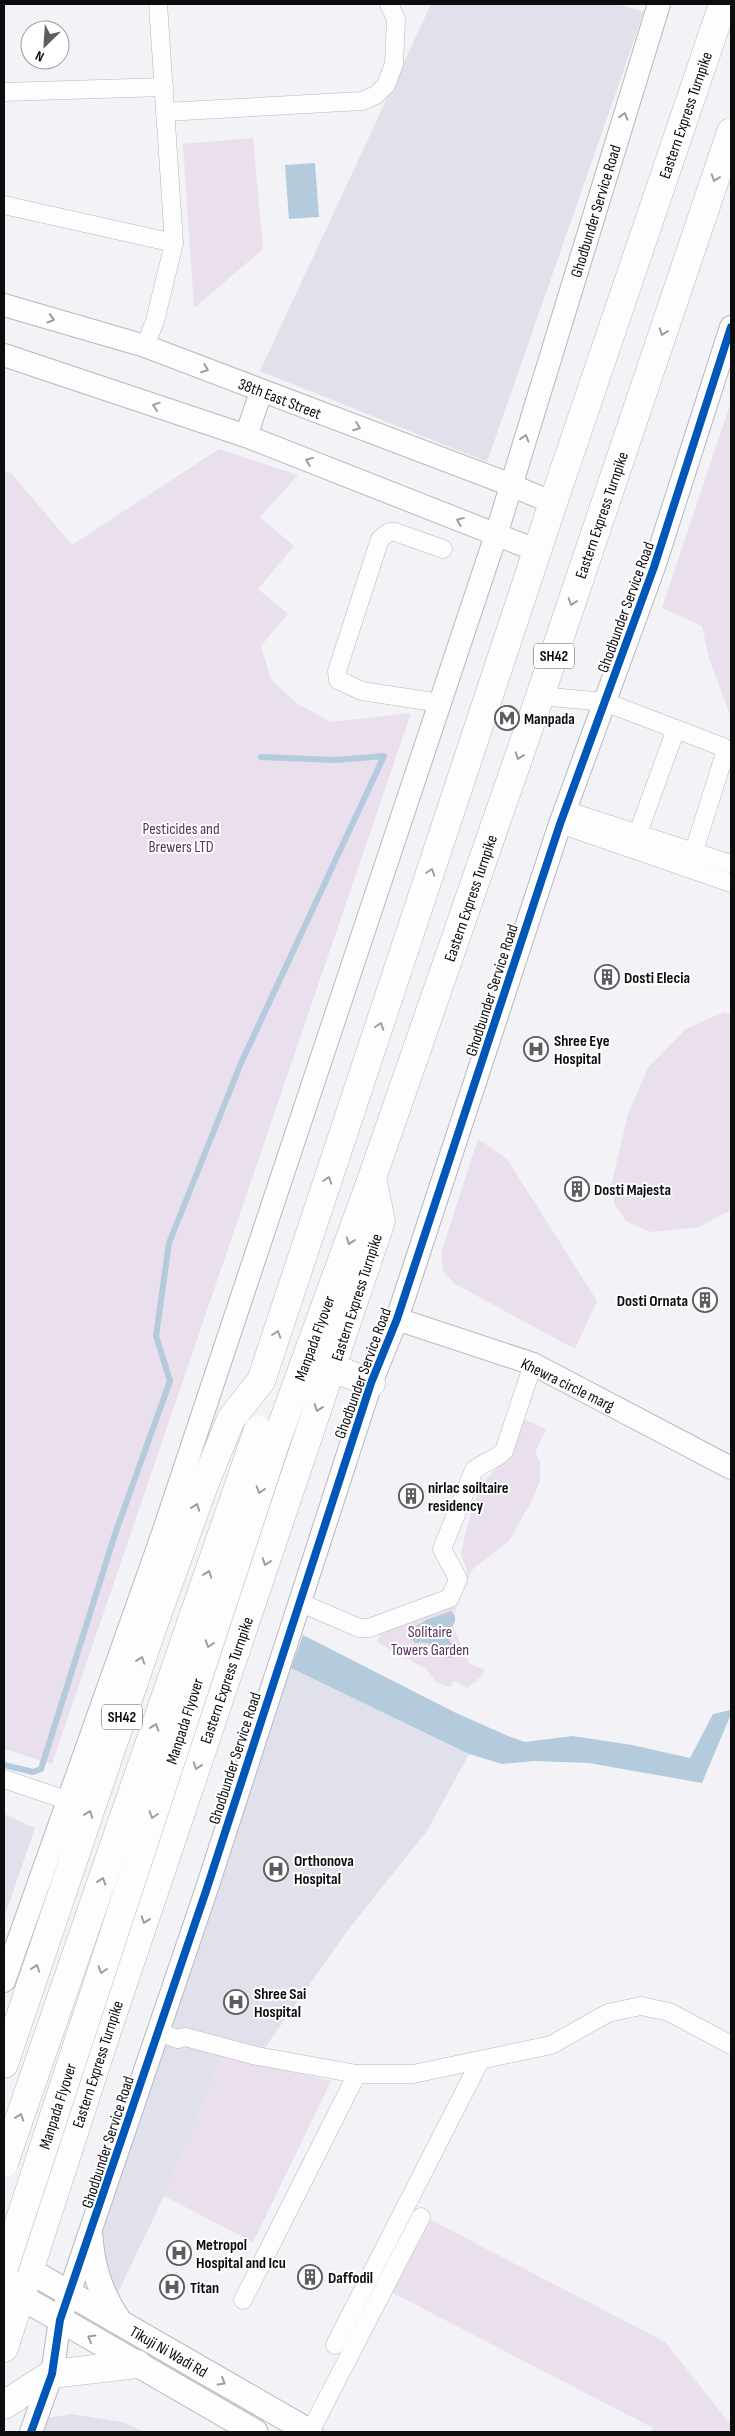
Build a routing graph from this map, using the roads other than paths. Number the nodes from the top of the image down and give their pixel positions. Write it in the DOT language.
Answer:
graph roads {
  1 [pos="158,4"];
  2 [pos="389,4"];
  3 [pos="659,4"];
  4 [pos="723,4"];
  5 [pos="164,87"];
  6 [pos="4,92"];
  7 [pos="165,112"];
  8 [pos="731,132"];
  9 [pos="4,205"];
  10 [pos="174,243"];
  11 [pos="4,305"];
  12 [pos="731,327"];
  13 [pos="146,346"];
  14 [pos="4,355"];
  15 [pos="261,392"];
  16 [pos="246,436"];
  17 [pos="511,485"];
  18 [pos="553,503"];
  19 [pos="496,535"];
  20 [pos="443,549"];
  21 [pos="538,551"];
  22 [pos="540,696"];
  23 [pos="605,702"];
  24 [pos="440,703"];
  25 [pos="676,729"];
  26 [pos="563,817"];
  27 [pos="638,833"];
  28 [pos="694,851"];
  29 [pos="731,864"];
  30 [pos="731,884"];
  31 [pos="372,1178"];
  32 [pos="397,1319"];
  33 [pos="533,1364"];
  34 [pos="333,1368"];
  35 [pos="262,1380"];
  36 [pos="371,1383"];
  37 [pos="267,1437"];
  38 [pos="731,1468"];
  39 [pos="172,1539"];
  40 [pos="300,1602"];
  41 [pos="4,1779"];
  42 [pos="69,1801"];
  43 [pos="4,1981"];
  44 [pos="26,1999"];
  45 [pos="108,2028"];
  46 [pos="159,2029"];
  47 [pos="731,2044"];
  48 [pos="480,2061"];
  49 [pos="4,2064"];
  50 [pos="357,2074"];
  51 [pos="4,2163"];
  52 [pos="421,2217"];
  53 [pos="90,2238"];
  54 [pos="4,2256"];
  55 [pos="16,2269"];
  56 [pos="12,2292"];
  57 [pos="69,2294"];
  58 [pos="243,2300"];
  59 [pos="60,2320"];
  60 [pos="121,2324"];
  61 [pos="335,2345"];
  62 [pos="4,2348"];
  63 [pos="137,2364"];
  64 [pos="52,2374"];
  65 [pos="4,2405"];
  66 [pos="31,2432"];
  67 [pos="255,2432"];
  68 [pos="310,2432"];
  1 -- 5 [label="street"];
  2 -- 7 [label="street"];
  17 -- 3 [label="street, Ghodbunder Service Road, one-way"];
  4 -- 18 [label="main road, Eastern Express Turnpike / SH42"];
  5 -- 6 [label="street"];
  5 -- 7 [label="street"];
  7 -- 10 [label="street"];
  8 -- 22 [label="main road, Eastern Express Turnpike / SH42, one-way"];
  9 -- 10 [label="street"];
  10 -- 13 [label="street"];
  11 -- 13 [label="street, 38th East Street, one-way"];
  12 -- 23 [label="street, Ghodbunder Service Road"];
  13 -- 15 [label="street, 38th East Street, one-way"];
  16 -- 14 [label="street, one-way"];
  15 -- 16 [label="street"];
  15 -- 17 [label="street, 38th East Street, one-way"];
  19 -- 16 [label="street, one-way"];
  17 -- 18 [label="street, 38th East Street"];
  17 -- 19 [label="street, Ghodbunder Service Road"];
  18 -- 21 [label="main road, Eastern Express Turnpike / SH42"];
  19 -- 21 [label="street"];
  19 -- 24 [label="street, Ghodbunder Service Road"];
  20 -- 24 [label="street"];
  35 -- 21 [label="main road, Eastern Express Turnpike / SH42, one-way"];
  22 -- 23 [label="street"];
  22 -- 31 [label="main road, Eastern Express Turnpike / SH42, one-way"];
  23 -- 25 [label="street"];
  23 -- 26 [label="street, Ghodbunder Service Road"];
  24 -- 39 [label="street, Ghodbunder Service Road"];
  25 -- 27 [label="street"];
  25 -- 28 [label="street"];
  26 -- 27 [label="street"];
  26 -- 30 [label="street"];
  26 -- 32 [label="street, Ghodbunder Service Road"];
  27 -- 28 [label="street"];
  28 -- 29 [label="street"];
  31 -- 34 [label="main road, Eastern Express Turnpike"];
  31 -- 37 [label="main road, Manpada Flyover, one-way"];
  32 -- 33 [label="street, Khewra circle marg"];
  32 -- 36 [label="street, Ghodbunder Service Road"];
  33 -- 38 [label="street, Khewra circle marg"];
  33 -- 40 [label="street"];
  34 -- 36 [label="main road"];
  34 -- 45 [label="main road, Eastern Express Turnpike, one-way"];
  35 -- 37 [label="main road, Manpada Flyover"];
  39 -- 35 [label="main road, Eastern Express Turnpike / SH42, one-way"];
  36 -- 40 [label="street, Ghodbunder Service Road"];
  51 -- 37 [label="main road, Manpada Flyover, one-way, bridge"];
  37 -- 55 [label="main road, Manpada Flyover, one-way, bridge"];
  39 -- 42 [label="street, Ghodbunder Service Road"];
  44 -- 39 [label="main road, Eastern Express Turnpike / SH42, one-way"];
  40 -- 46 [label="street, Ghodbunder Service Road"];
  41 -- 42 [label="street"];
  42 -- 43 [label="street, Ghodbunder Service Road"];
  44 -- 45 [label="main road"];
  44 -- 49 [label="main road, Eastern Express Turnpike / SH42"];
  45 -- 55 [label="main road, Eastern Express Turnpike"];
  46 -- 50 [label="street"];
  46 -- 53 [label="street, Ghodbunder Service Road"];
  47 -- 48 [label="street"];
  48 -- 50 [label="street"];
  48 -- 61 [label="street"];
  50 -- 58 [label="street"];
  52 -- 68 [label="street"];
  53 -- 57 [label="street, Ghodbunder Service Road"];
  53 -- 60 [label="main road"];
  54 -- 55 [label="main road, Tikuji Ni Wadi Rd"];
  55 -- 56 [label="main road, Eastern Express Turnpike"];
  55 -- 57 [label="main road, Tikuji Ni Wadi Rd"];
  56 -- 59 [label="main road, Tikuji Ni Wadi Rd"];
  56 -- 62 [label="main road, Eastern Express Turnpike"];
  57 -- 59 [label="street, Ghodbunder Service Road"];
  57 -- 60 [label="main road, Tikuji Ni Wadi Rd"];
  63 -- 59 [label="main road, Tikuji Ni Wadi Rd, one-way"];
  59 -- 64 [label="street, Ghodbunder Service Road"];
  60 -- 68 [label="main road, Tikuji Ni Wadi Rd, one-way"];
  63 -- 64 [label="main road"];
  63 -- 67 [label="main road, Tikuji Ni Wadi Rd"];
  64 -- 65 [label="main road"];
  64 -- 66 [label="street, Ghodbunder Service Road"];
}
